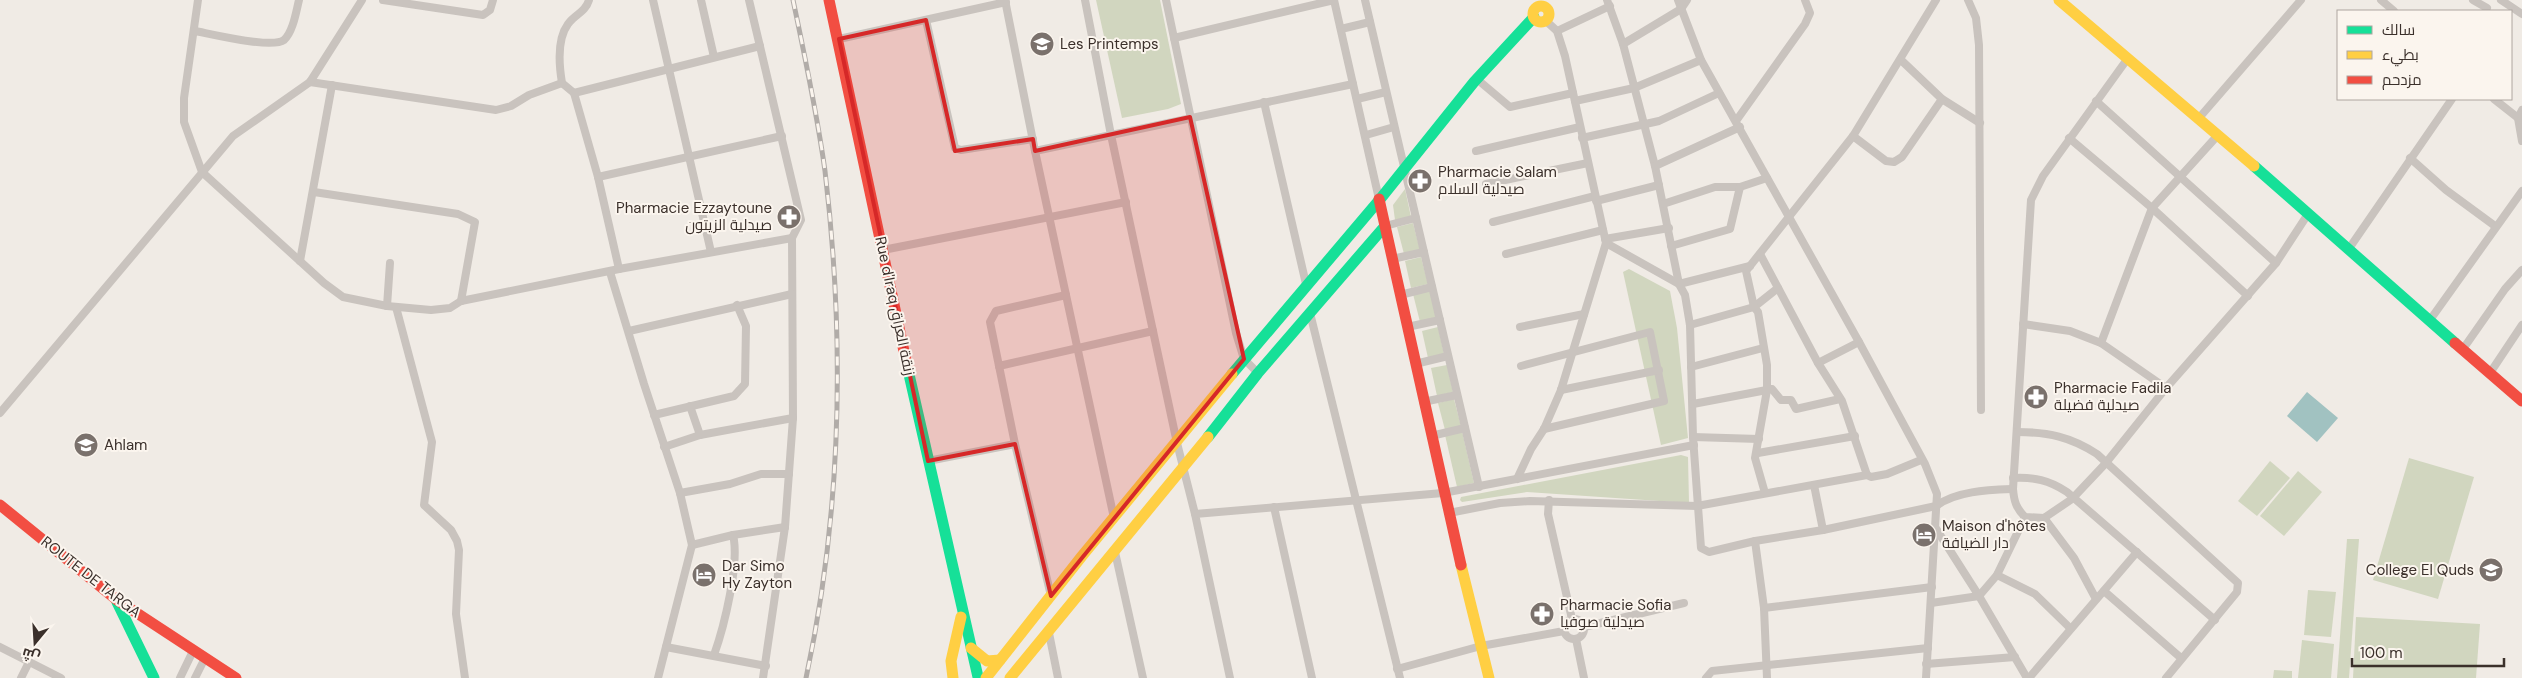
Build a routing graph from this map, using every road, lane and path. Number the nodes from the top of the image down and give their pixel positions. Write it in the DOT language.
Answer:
graph roads {
  1 [pos="198,0"];
  2 [pos="299,0"];
  3 [pos="362,0"];
  4 [pos="383,0"];
  5 [pos="493,0"];
  6 [pos="589,0"];
  7 [pos="652,0"];
  8 [pos="702,0"];
  9 [pos="749,0"];
  10 [pos="829,0"];
  11 [pos="1085,0"];
  12 [pos="1166,0"];
  13 [pos="1334,0"];
  14 [pos="1365,0"];
  15 [pos="1678,0"];
  16 [pos="1687,0"];
  17 [pos="1805,0"];
  18 [pos="1936,0"];
  19 [pos="1968,0"];
  20 [pos="2301,0"];
  21 [pos="2381,0"];
  22 [pos="2473,0"];
  23 [pos="2491,0"];
  24 [pos="2501,0"];
  25 [pos="1006,1"];
  26 [pos="2066,2"];
  27 [pos="1609,3"];
  28 [pos="1538,6"];
  29 [pos="1681,9"];
  30 [pos="2391,10"];
  31 [pos="2486,10"];
  32 [pos="2522,14"];
  33 [pos="926,20"];
  34 [pos="1545,20"];
  35 [pos="1370,22"];
  36 [pos="1341,28"];
  37 [pos="194,31"];
  38 [pos="1557,31"];
  39 [pos="1174,38"];
  40 [pos="839,39"];
  41 [pos="1623,44"];
  42 [pos="760,46"];
  43 [pos="714,57"];
  44 [pos="2128,58"];
  45 [pos="1701,60"];
  46 [pos="1900,60"];
  47 [pos="667,68"];
  48 [pos="1478,80"];
  49 [pos="310,82"];
  50 [pos="562,83"];
  51 [pos="332,84"];
  52 [pos="1353,84"];
  53 [pos="1634,88"];
  54 [pos="1386,92"];
  55 [pos="574,93"];
  56 [pos="1719,93"];
  57 [pos="1574,97"];
  58 [pos="1358,99"];
  59 [pos="1942,99"];
  60 [pos="2451,100"];
  61 [pos="2495,100"];
  62 [pos="1264,102"];
  63 [pos="2096,102"];
  64 [pos="2522,110"];
  65 [pos="1190,117"];
  66 [pos="2200,118"];
  67 [pos="2520,119"];
  68 [pos="1980,123"];
  69 [pos="1643,124"];
  70 [pos="1738,124"];
  71 [pos="1394,127"];
  72 [pos="1580,127"];
  73 [pos="1111,135"];
  74 [pos="1366,135"];
  75 [pos="2218,135"];
  76 [pos="782,136"];
  77 [pos="1853,136"];
  78 [pos="1582,138"];
  79 [pos="2070,138"];
  80 [pos="1033,139"];
  81 [pos="2522,141"];
  82 [pos="1476,151"];
  83 [pos="1035,152"];
  84 [pos="690,156"];
  85 [pos="2410,158"];
  86 [pos="1588,163"];
  87 [pos="1655,166"];
  88 [pos="1404,168"];
  89 [pos="202,172"];
  90 [pos="598,177"];
  91 [pos="2181,177"];
  92 [pos="1767,178"];
  93 [pos="1486,184"];
  94 [pos="1659,185"];
  95 [pos="1740,187"];
  96 [pos="2522,191"];
  97 [pos="314,192"];
  98 [pos="1596,198"];
  99 [pos="1379,199"];
  100 [pos="1126,202"];
  101 [pos="1663,204"];
  102 [pos="2152,208"];
  103 [pos="2308,214"];
  104 [pos="1050,218"];
  105 [pos="1416,218"];
  106 [pos="1790,218"];
  107 [pos="1493,222"];
  108 [pos="1385,226"];
  109 [pos="2496,226"];
  110 [pos="1669,228"];
  111 [pos="1603,230"];
  112 [pos="792,238"];
  113 [pos="1605,241"];
  114 [pos="1671,246"];
  115 [pos="883,250"];
  116 [pos="2348,250"];
  117 [pos="711,252"];
  118 [pos="1424,252"];
  119 [pos="1506,254"];
  120 [pos="1760,254"];
  121 [pos="1392,259"];
  122 [pos="300,261"];
  123 [pos="390,263"];
  124 [pos="2276,263"];
  125 [pos="1750,266"];
  126 [pos="614,270"];
  127 [pos="2522,270"];
  128 [pos="1306,284"];
  129 [pos="1679,284"];
  130 [pos="1432,287"];
  131 [pos="1778,288"];
  132 [pos="792,294"];
  133 [pos="1066,295"];
  134 [pos="1400,295"];
  135 [pos="2248,296"];
  136 [pos="461,301"];
  137 [pos="737,305"];
  138 [pos="387,306"];
  139 [pos="396,307"];
  140 [pos="1754,307"];
  141 [pos="1310,313"];
  142 [pos="1584,314"];
  143 [pos="1440,320"];
  144 [pos="2430,320"];
  145 [pos="1690,324"];
  146 [pos="2023,324"];
  147 [pos="2522,325"];
  148 [pos="1407,327"];
  149 [pos="1520,327"];
  150 [pos="629,331"];
  151 [pos="1153,331"];
  152 [pos="1859,342"];
  153 [pos="2101,342"];
  154 [pos="1077,347"];
  155 [pos="1763,348"];
  156 [pos="2463,349"];
  157 [pos="1572,350"];
  158 [pos="1448,356"];
  159 [pos="1244,359"];
  160 [pos="1818,363"];
  161 [pos="1415,364"];
  162 [pos="1000,366"];
  163 [pos="1521,366"];
  164 [pos="1691,367"];
  165 [pos="1659,370"];
  166 [pos="2490,372"];
  167 [pos="1258,373"];
  168 [pos="2166,388"];
  169 [pos="1561,390"];
  170 [pos="1767,390"];
  171 [pos="1457,395"];
  172 [pos="1840,398"];
  173 [pos="2522,401"];
  174 [pos="1423,402"];
  175 [pos="1693,404"];
  176 [pos="690,406"];
  177 [pos="1980,410"];
  178 [pos="0,413"];
  179 [pos="654,415"];
  180 [pos="793,418"];
  181 [pos="1465,428"];
  182 [pos="1544,429"];
  183 [pos="2017,432"];
  184 [pos="700,435"];
  185 [pos="1431,436"];
  186 [pos="1855,436"];
  187 [pos="1759,439"];
  188 [pos="1694,441"];
  189 [pos="1176,443"];
  190 [pos="1015,444"];
  191 [pos="664,447"];
  192 [pos="1758,453"];
  193 [pos="1921,460"];
  194 [pos="928,461"];
  195 [pos="2105,464"];
  196 [pos="1183,469"];
  197 [pos="789,474"];
  198 [pos="1867,474"];
  199 [pos="2013,478"];
  200 [pos="1517,479"];
  201 [pos="1814,485"];
  202 [pos="1479,487"];
  203 [pos="2013,489"];
  204 [pos="680,493"];
  205 [pos="1443,493"];
  206 [pos="1765,493"];
  207 [pos="1356,499"];
  208 [pos="2072,499"];
  209 [pos="1549,500"];
  210 [pos="0,505"];
  211 [pos="1697,506"];
  212 [pos="1936,506"];
  213 [pos="1274,507"];
  214 [pos="1449,513"];
  215 [pos="1195,514"];
  216 [pos="2025,517"];
  217 [pos="1114,518"];
  218 [pos="2044,518"];
  219 [pos="784,527"];
  220 [pos="1935,527"];
  221 [pos="1823,530"];
  222 [pos="733,535"];
  223 [pos="1755,541"];
  224 [pos="692,545"];
  225 [pos="1115,552"];
  226 [pos="2137,552"];
  227 [pos="1997,575"];
  228 [pos="1932,587"];
  229 [pos="2104,591"];
  230 [pos="1051,596"];
  231 [pos="1979,596"];
  232 [pos="2096,599"];
  233 [pos="116,600"];
  234 [pos="1684,602"];
  235 [pos="1931,604"];
  236 [pos="1764,608"];
  237 [pos="962,612"];
  238 [pos="1572,618"];
  239 [pos="2215,620"];
  240 [pos="1584,627"];
  241 [pos="2070,628"];
  242 [pos="1564,631"];
  243 [pos="1049,633"];
  244 [pos="1576,639"];
  245 [pos="970,646"];
  246 [pos="1481,646"];
  247 [pos="0,647"];
  248 [pos="666,647"];
  249 [pos="1928,648"];
  250 [pos="193,651"];
  251 [pos="714,655"];
  252 [pos="2015,657"];
  253 [pos="205,658"];
  254 [pos="2181,658"];
  255 [pos="1000,660"];
  256 [pos="951,661"];
  257 [pos="29,662"];
  258 [pos="1926,664"];
  259 [pos="766,666"];
  260 [pos="1767,666"];
  261 [pos="1397,669"];
  262 [pos="21,678"];
  263 [pos="60,678"];
  264 [pos="154,678"];
  265 [pos="180,678"];
  266 [pos="195,678"];
  267 [pos="236,678"];
  268 [pos="465,678"];
  269 [pos="658,678"];
  270 [pos="763,678"];
  271 [pos="945,678"];
  272 [pos="953,678"];
  273 [pos="979,678"];
  274 [pos="1010,678"];
  275 [pos="1058,678"];
  276 [pos="1143,678"];
  277 [pos="1230,678"];
  278 [pos="1312,678"];
  279 [pos="1400,678"];
  280 [pos="1489,678"];
  281 [pos="1584,678"];
  282 [pos="1706,678"];
  283 [pos="1767,678"];
  284 [pos="1926,678"];
  285 [pos="2028,678"];
  286 [pos="2166,678"];
  1 -- 37 [label="street"];
  2 -- 37 [label="street"];
  3 -- 49 [label="street"];
  4 -- 5 [label="street"];
  6 -- 50 [label="street"];
  7 -- 47 [label="street"];
  8 -- 43 [label="street"];
  9 -- 42 [label="street"];
  10 -- 40 [label="street, Rue d'Iraq زنقة العراق"];
  11 -- 73 [label="street"];
  12 -- 39 [label="street"];
  13 -- 36 [label="street"];
  13 -- 39 [label="street"];
  14 -- 35 [label="street"];
  15 -- 29 [label="street"];
  16 -- 29 [label="street"];
  17 -- 70 [label="street"];
  18 -- 46 [label="street"];
  19 -- 68 [label="street"];
  20 -- 66 [label="street"];
  21 -- 30 [label="street"];
  22 -- 31 [label="street"];
  23 -- 31 [label="street"];
  24 -- 32 [label="street"];
  25 -- 33 [label="street"];
  25 -- 80 [label="street"];
  26 -- 44 [label="street"];
  27 -- 38 [label="street"];
  27 -- 41 [label="street"];
  28 -- 34 [label="street"];
  28 -- 48 [label="street"];
  29 -- 41 [label="street"];
  29 -- 45 [label="street"];
  33 -- 40 [label="street"];
  33 -- 80 [label="street"];
  34 -- 38 [label="street"];
  35 -- 36 [label="street"];
  35 -- 54 [label="street"];
  36 -- 52 [label="street"];
  37 -- 89 [label="street"];
  38 -- 57 [label="street"];
  39 -- 65 [label="street"];
  40 -- 115 [label="street, Rue d'Iraq زنقة العراق"];
  41 -- 53 [label="street"];
  42 -- 43 [label="street"];
  42 -- 76 [label="street"];
  43 -- 47 [label="street"];
  44 -- 63 [label="street"];
  44 -- 66 [label="street"];
  45 -- 53 [label="street"];
  45 -- 56 [label="street"];
  46 -- 59 [label="street"];
  46 -- 77 [label="street"];
  47 -- 55 [label="street"];
  47 -- 84 [label="street"];
  48 -- 57 [label="street"];
  48 -- 88 [label="street"];
  49 -- 51 [label="street"];
  49 -- 89 [label="street"];
  50 -- 51 [label="street"];
  50 -- 55 [label="street"];
  51 -- 97 [label="street"];
  52 -- 58 [label="street"];
  52 -- 62 [label="street"];
  53 -- 57 [label="street"];
  53 -- 69 [label="street"];
  54 -- 58 [label="street"];
  54 -- 71 [label="street"];
  55 -- 90 [label="street"];
  56 -- 69 [label="street"];
  56 -- 70 [label="street"];
  57 -- 72 [label="street"];
  58 -- 74 [label="street"];
  59 -- 68 [label="street"];
  59 -- 77 [label="street"];
  60 -- 85 [label="street"];
  61 -- 67 [label="street"];
  62 -- 65 [label="street"];
  62 -- 128 [label="street"];
  63 -- 79 [label="street"];
  63 -- 91 [label="street"];
  64 -- 67 [label="street"];
  65 -- 73 [label="street"];
  65 -- 159 [label="street"];
  66 -- 75 [label="street"];
  67 -- 81 [label="street"];
  68 -- 177 [label="street"];
  69 -- 78 [label="street"];
  69 -- 87 [label="street"];
  70 -- 87 [label="street"];
  70 -- 92 [label="street"];
  71 -- 74 [label="street"];
  71 -- 88 [label="street"];
  72 -- 78 [label="street"];
  72 -- 82 [label="street"];
  73 -- 83 [label="street"];
  73 -- 100 [label="street"];
  74 -- 99 [label="street"];
  75 -- 91 [label="street"];
  75 -- 103 [label="street"];
  76 -- 84 [label="street"];
  76 -- 112 [label="street"];
  77 -- 106 [label="street"];
  78 -- 86 [label="street"];
  79 -- 102 [label="street"];
  79 -- 146 [label="street"];
  80 -- 83 [label="street"];
  83 -- 104 [label="street"];
  84 -- 90 [label="street"];
  84 -- 117 [label="street"];
  85 -- 109 [label="street"];
  85 -- 116 [label="street"];
  86 -- 93 [label="street"];
  86 -- 98 [label="street"];
  87 -- 94 [label="street"];
  88 -- 99 [label="street"];
  88 -- 105 [label="street"];
  89 -- 122 [label="street"];
  89 -- 178 [label="street"];
  90 -- 126 [label="street"];
  91 -- 102 [label="street"];
  91 -- 124 [label="street"];
  92 -- 95 [label="street"];
  92 -- 106 [label="street"];
  94 -- 98 [label="street"];
  94 -- 101 [label="street"];
  95 -- 101 [label="street"];
  95 -- 114 [label="street"];
  96 -- 109 [label="street"];
  97 -- 122 [label="street"];
  97 -- 136 [label="street"];
  98 -- 107 [label="street"];
  98 -- 111 [label="street"];
  99 -- 108 [label="street"];
  99 -- 128 [label="street"];
  100 -- 104 [label="street"];
  100 -- 151 [label="street"];
  101 -- 110 [label="street"];
  102 -- 135 [label="street"];
  102 -- 153 [label="street"];
  103 -- 116 [label="street"];
  103 -- 124 [label="street"];
  104 -- 115 [label="street"];
  104 -- 133 [label="street"];
  105 -- 108 [label="street"];
  105 -- 118 [label="street"];
  106 -- 120 [label="street"];
  106 -- 152 [label="street"];
  108 -- 121 [label="street"];
  108 -- 141 [label="street"];
  109 -- 144 [label="street"];
  110 -- 113 [label="street"];
  110 -- 114 [label="street"];
  111 -- 113 [label="street"];
  111 -- 119 [label="street"];
  112 -- 117 [label="street"];
  112 -- 132 [label="street"];
  113 -- 129 [label="street"];
  113 -- 142 [label="street"];
  114 -- 129 [label="street"];
  115 -- 194 [label="street, Rue d'Iraq زنقة العراق"];
  116 -- 144 [label="street"];
  117 -- 126 [label="street"];
  118 -- 121 [label="street"];
  118 -- 130 [label="street"];
  120 -- 125 [label="street"];
  120 -- 131 [label="street"];
  121 -- 134 [label="street"];
  122 -- 138 [label="street"];
  123 -- 138 [label="street"];
  124 -- 135 [label="street"];
  125 -- 129 [label="street"];
  125 -- 140 [label="street"];
  126 -- 136 [label="street"];
  126 -- 150 [label="street"];
  127 -- 156 [label="street"];
  128 -- 159 [label="street"];
  129 -- 145 [label="street"];
  130 -- 134 [label="street"];
  130 -- 143 [label="street"];
  131 -- 140 [label="street"];
  131 -- 160 [label="street"];
  132 -- 137 [label="street"];
  132 -- 180 [label="street"];
  133 -- 154 [label="street"];
  133 -- 162 [label="street"];
  134 -- 148 [label="street"];
  135 -- 168 [label="street"];
  136 -- 139 [label="street"];
  137 -- 150 [label="street"];
  137 -- 176 [label="street"];
  138 -- 139 [label="street"];
  139 -- 268 [label="street"];
  140 -- 145 [label="street"];
  140 -- 155 [label="street"];
  141 -- 167 [label="street"];
  141 -- 207 [label="street"];
  142 -- 149 [label="street"];
  142 -- 157 [label="street"];
  143 -- 148 [label="street"];
  143 -- 158 [label="street"];
  144 -- 156 [label="street"];
  145 -- 164 [label="street"];
  146 -- 153 [label="street"];
  146 -- 183 [label="street"];
  147 -- 166 [label="street"];
  148 -- 161 [label="street"];
  150 -- 179 [label="street"];
  151 -- 154 [label="street"];
  151 -- 189 [label="street"];
  152 -- 160 [label="street"];
  152 -- 193 [label="street"];
  153 -- 168 [label="street"];
  154 -- 162 [label="street"];
  154 -- 217 [label="street"];
  155 -- 164 [label="street"];
  155 -- 170 [label="street"];
  156 -- 166 [label="street"];
  157 -- 163 [label="street"];
  157 -- 165 [label="street"];
  157 -- 169 [label="street"];
  158 -- 161 [label="street"];
  158 -- 171 [label="street"];
  159 -- 167 [label="street"];
  159 -- 189 [label="street"];
  160 -- 172 [label="street"];
  161 -- 174 [label="street"];
  162 -- 190 [label="street"];
  164 -- 175 [label="street"];
  165 -- 169 [label="street"];
  165 -- 182 [label="street"];
  166 -- 173 [label="street"];
  167 -- 196 [label="street"];
  168 -- 195 [label="street"];
  169 -- 182 [label="street"];
  170 -- 172 [label="street"];
  170 -- 175 [label="street"];
  170 -- 187 [label="street"];
  171 -- 174 [label="street"];
  171 -- 181 [label="street"];
  172 -- 186 [label="street"];
  174 -- 185 [label="street"];
  175 -- 188 [label="street"];
  176 -- 179 [label="street"];
  176 -- 184 [label="street"];
  179 -- 191 [label="street"];
  180 -- 184 [label="street"];
  180 -- 197 [label="street"];
  181 -- 185 [label="street"];
  181 -- 202 [label="street"];
  182 -- 200 [label="street"];
  183 -- 195 [label="street"];
  183 -- 199 [label="street"];
  184 -- 191 [label="street"];
  185 -- 205 [label="street"];
  186 -- 192 [label="street"];
  186 -- 198 [label="street"];
  187 -- 188 [label="street"];
  187 -- 192 [label="street"];
  188 -- 200 [label="street"];
  188 -- 211 [label="street"];
  189 -- 196 [label="street"];
  189 -- 217 [label="street"];
  190 -- 194 [label="street"];
  190 -- 230 [label="street"];
  191 -- 204 [label="street"];
  192 -- 206 [label="street"];
  193 -- 198 [label="street"];
  193 -- 212 [label="street"];
  194 -- 237 [label="street, Rue d'Iraq زنقة العراق"];
  195 -- 208 [label="street"];
  195 -- 239 [label="street"];
  196 -- 215 [label="street"];
  196 -- 225 [label="street"];
  197 -- 204 [label="street"];
  197 -- 219 [label="street"];
  198 -- 201 [label="street"];
  199 -- 203 [label="street"];
  199 -- 208 [label="street"];
  200 -- 202 [label="street"];
  201 -- 206 [label="street"];
  201 -- 221 [label="street"];
  202 -- 205 [label="street"];
  203 -- 212 [label="street"];
  203 -- 216 [label="street"];
  204 -- 224 [label="street"];
  205 -- 207 [label="street"];
  205 -- 214 [label="street"];
  206 -- 211 [label="street"];
  207 -- 213 [label="street"];
  207 -- 261 [label="street"];
  208 -- 218 [label="street"];
  208 -- 226 [label="street"];
  209 -- 211 [label="street"];
  209 -- 214 [label="street"];
  209 -- 238 [label="street"];
  210 -- 233 [label="street, ROUTE DE TARGA"];
  211 -- 223 [label="street"];
  212 -- 220 [label="street"];
  212 -- 221 [label="street"];
  213 -- 215 [label="street"];
  213 -- 278 [label="street"];
  214 -- 246 [label="street"];
  215 -- 277 [label="street"];
  216 -- 218 [label="street"];
  216 -- 227 [label="street"];
  217 -- 230 [label="street"];
  218 -- 232 [label="street"];
  219 -- 222 [label="street"];
  219 -- 259 [label="street"];
  220 -- 228 [label="street"];
  220 -- 231 [label="street"];
  221 -- 223 [label="street"];
  222 -- 224 [label="street"];
  222 -- 251 [label="street"];
  223 -- 236 [label="street"];
  224 -- 248 [label="street"];
  225 -- 243 [label="street"];
  225 -- 276 [label="street"];
  226 -- 229 [label="street"];
  226 -- 239 [label="street"];
  227 -- 231 [label="street"];
  227 -- 241 [label="street"];
  228 -- 235 [label="street"];
  228 -- 236 [label="street"];
  229 -- 232 [label="street"];
  229 -- 254 [label="street"];
  230 -- 255 [label="street"];
  231 -- 235 [label="street"];
  231 -- 252 [label="street"];
  232 -- 241 [label="street"];
  233 -- 250 [label="street, ROUTE DE TARGA"];
  233 -- 264 [label="street"];
  234 -- 240 [label="street"];
  235 -- 249 [label="street"];
  236 -- 260 [label="street"];
  237 -- 245 [label="street, Rue d'Iraq زنقة العراق"];
  237 -- 256 [label="street, Rue d'Iraq زنقة العراق"];
  238 -- 240 [label="street"];
  238 -- 242 [label="street"];
  239 -- 254 [label="street"];
  240 -- 244 [label="street"];
  241 -- 285 [label="street"];
  242 -- 244 [label="street"];
  242 -- 246 [label="street"];
  243 -- 274 [label="street"];
  243 -- 275 [label="street"];
  244 -- 281 [label="street"];
  245 -- 255 [label="street"];
  245 -- 273 [label="street, Rue d'Iraq زنقة العراق"];
  246 -- 261 [label="street"];
  246 -- 280 [label="street"];
  247 -- 257 [label="street"];
  248 -- 251 [label="street"];
  248 -- 269 [label="street"];
  249 -- 258 [label="street"];
  249 -- 260 [label="street"];
  250 -- 253 [label="street, ROUTE DE TARGA"];
  250 -- 265 [label="street"];
  251 -- 259 [label="street"];
  252 -- 258 [label="street"];
  252 -- 285 [label="street"];
  253 -- 266 [label="street"];
  253 -- 267 [label="street, ROUTE DE TARGA"];
  254 -- 286 [label="street"];
  255 -- 273 [label="street"];
  256 -- 271 [label="street"];
  256 -- 272 [label="street, Rue d'Iraq زنقة العراق"];
  257 -- 262 [label="street"];
  257 -- 263 [label="street"];
  258 -- 284 [label="street"];
  259 -- 270 [label="street"];
  260 -- 282 [label="street"];
  260 -- 283 [label="street"];
  261 -- 279 [label="street"];
}
